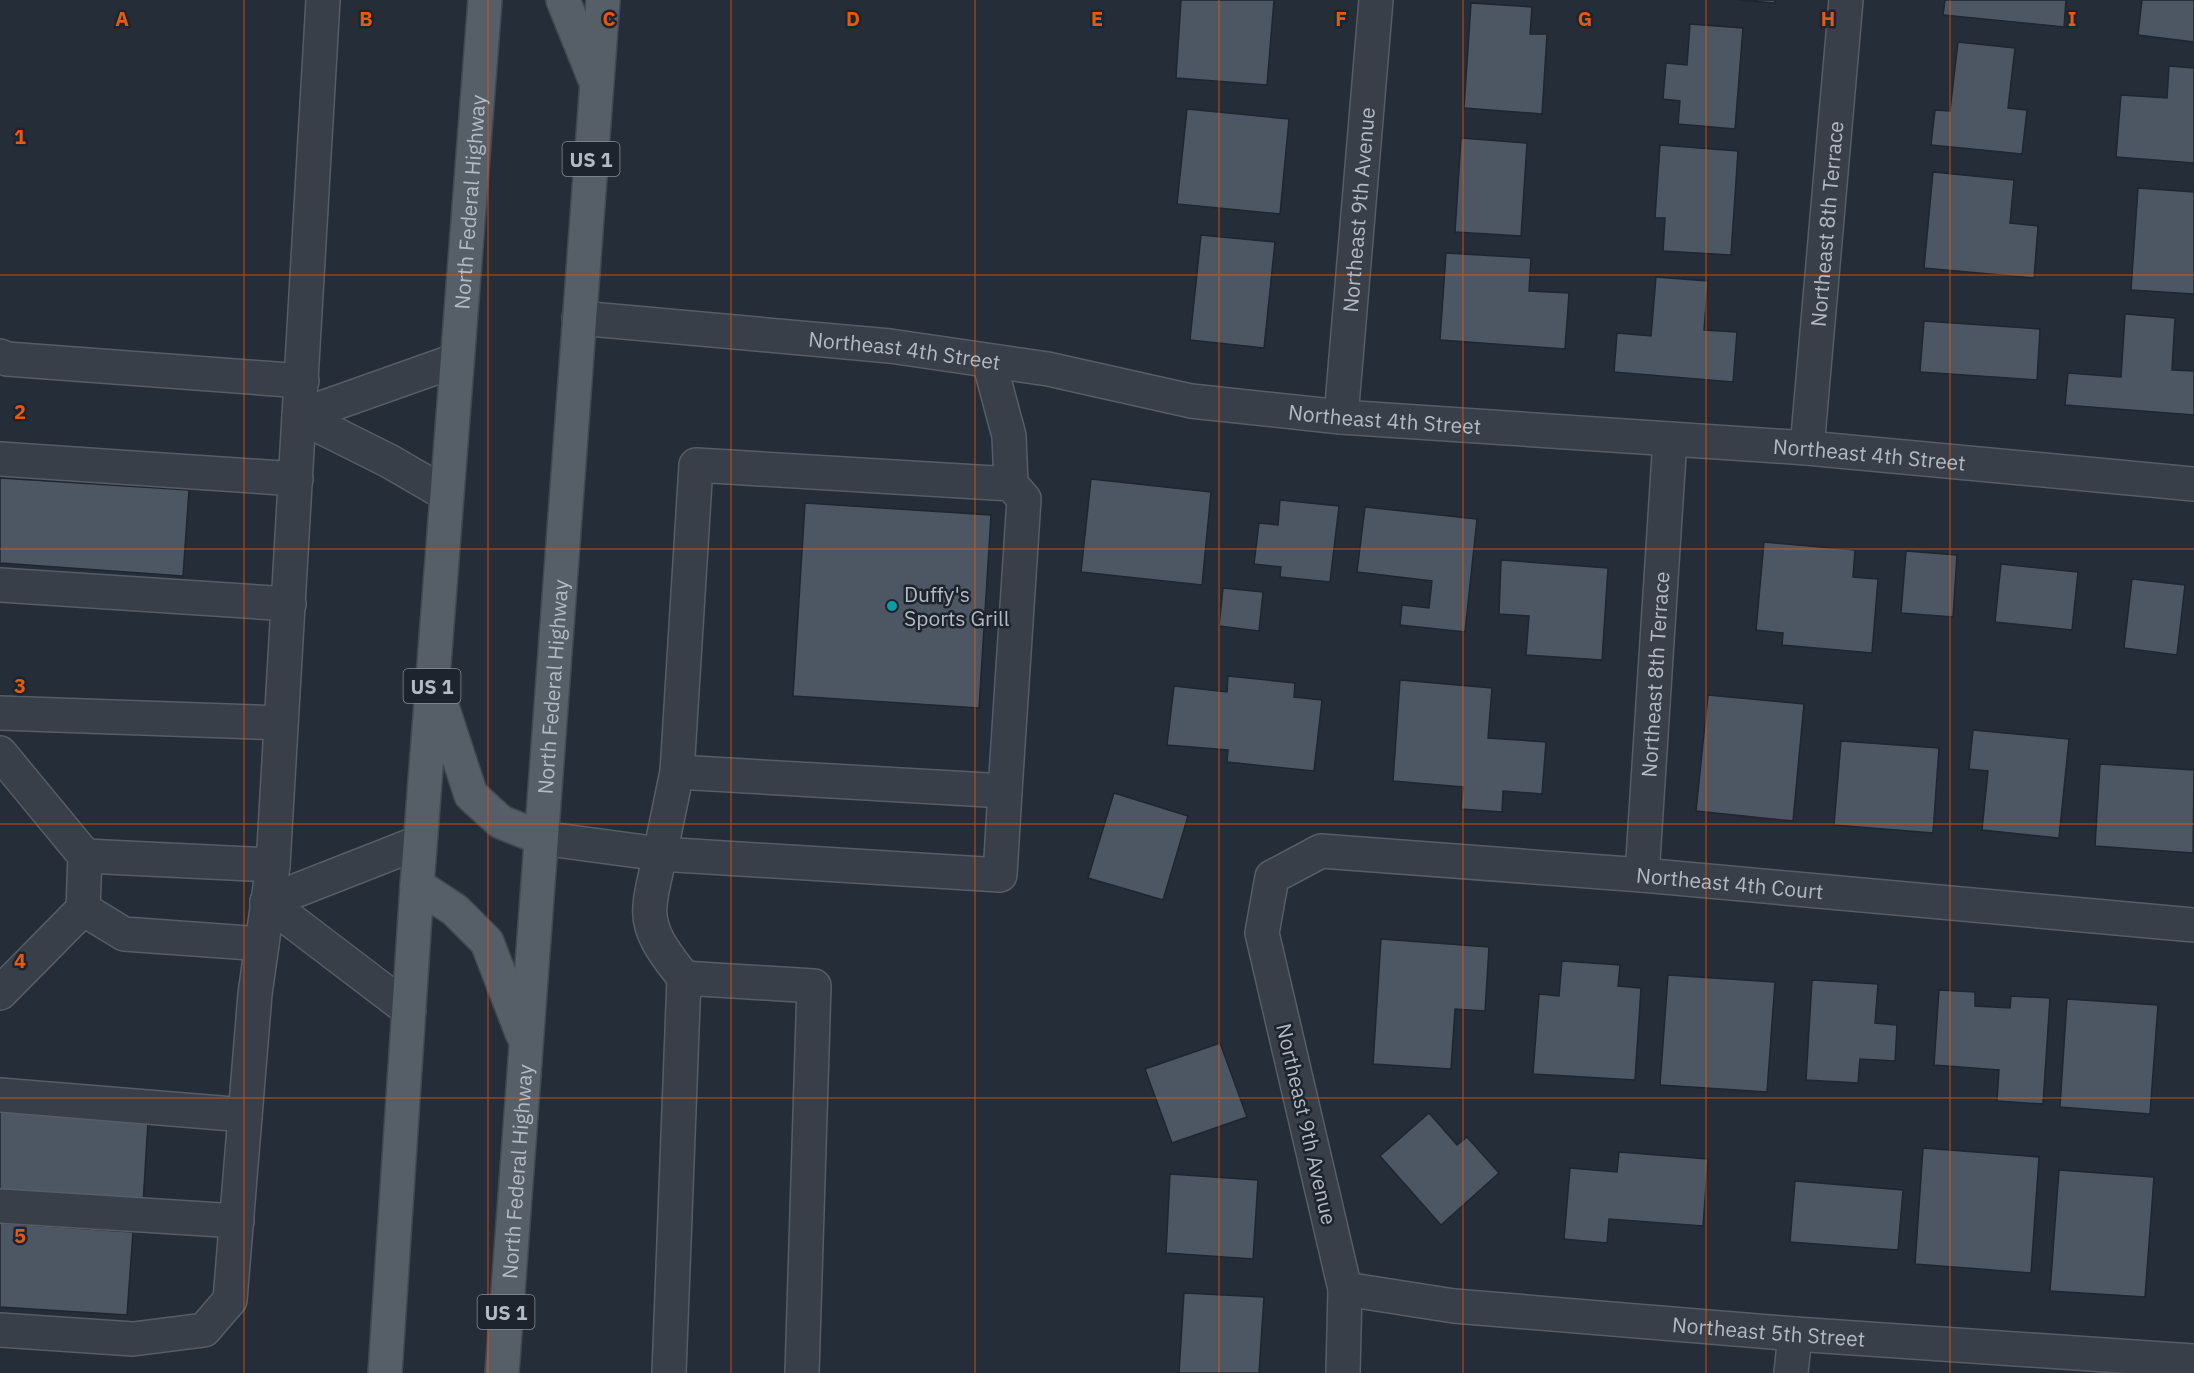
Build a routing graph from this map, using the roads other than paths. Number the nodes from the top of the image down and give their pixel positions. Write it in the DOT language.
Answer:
graph roads {
  1 [pos="323,0"];
  2 [pos="485,0"];
  3 [pos="563,0"];
  4 [pos="603,0"];
  5 [pos="1376,0"];
  6 [pos="1846,0"];
  7 [pos="597,84"];
  8 [pos="579,318"];
  9 [pos="0,356"];
  10 [pos="457,360"];
  11 [pos="989,361"];
  12 [pos="302,381"];
  13 [pos="299,416"];
  14 [pos="1341,417"];
  15 [pos="1671,439"];
  16 [pos="1807,448"];
  17 [pos="0,459"];
  18 [pos="296,479"];
  19 [pos="1011,484"];
  20 [pos="2194,484"];
  21 [pos="446,494"];
  22 [pos="0,585"];
  23 [pos="289,604"];
  24 [pos="432,678"];
  25 [pos="0,713"];
  26 [pos="281,723"];
  27 [pos="0,753"];
  28 [pos="677,772"];
  29 [pos="1005,791"];
  30 [pos="541,838"];
  31 [pos="420,842"];
  32 [pos="660,854"];
  33 [pos="85,856"];
  34 [pos="273,865"];
  35 [pos="1642,875"];
  36 [pos="1272,877"];
  37 [pos="417,885"];
  38 [pos="267,902"];
  39 [pos="83,909"];
  40 [pos="2194,925"];
  41 [pos="262,944"];
  42 [pos="684,978"];
  43 [pos="0,993"];
  44 [pos="409,1010"];
  45 [pos="525,1043"];
  46 [pos="0,1095"];
  47 [pos="245,1115"];
  48 [pos="0,1206"];
  49 [pos="237,1221"];
  50 [pos="1345,1290"];
  51 [pos="0,1330"];
  52 [pos="1795,1334"];
  53 [pos="2194,1361"];
  54 [pos="385,1373"];
  55 [pos="502,1373"];
  56 [pos="669,1373"];
  57 [pos="802,1373"];
  58 [pos="1342,1373"];
  59 [pos="1791,1373"];
  1 -- 12 [label="street"];
  2 -- 10 [label="main road, North Federal Highway / US 1"];
  3 -- 7 [label="main road"];
  4 -- 7 [label="main road, North Federal Highway / US 1"];
  5 -- 14 [label="street, Northeast 9th Avenue"];
  6 -- 16 [label="street, Northeast 8th Terrace"];
  7 -- 8 [label="main road, North Federal Highway / US 1"];
  8 -- 11 [label="street, Northeast 4th Street"];
  8 -- 30 [label="main road, North Federal Highway / US 1"];
  9 -- 12 [label="street"];
  10 -- 13 [label="street"];
  10 -- 21 [label="main road, North Federal Highway / US 1"];
  11 -- 14 [label="street, Northeast 4th Street"];
  11 -- 19 [label="street"];
  12 -- 13 [label="street"];
  13 -- 18 [label="street"];
  13 -- 21 [label="street"];
  14 -- 15 [label="street, Northeast 4th Street"];
  15 -- 16 [label="street, Northeast 4th Street"];
  15 -- 35 [label="street, Northeast 8th Terrace"];
  16 -- 20 [label="street, Northeast 4th Street"];
  17 -- 18 [label="street"];
  18 -- 23 [label="street"];
  19 -- 28 [label="street"];
  19 -- 29 [label="street"];
  21 -- 24 [label="main road, North Federal Highway / US 1"];
  22 -- 23 [label="street"];
  23 -- 26 [label="street"];
  24 -- 30 [label="main road"];
  24 -- 31 [label="main road, North Federal Highway / US 1"];
  25 -- 26 [label="street"];
  26 -- 34 [label="street"];
  27 -- 33 [label="street"];
  28 -- 29 [label="street"];
  28 -- 32 [label="street"];
  29 -- 32 [label="street"];
  30 -- 32 [label="street"];
  30 -- 45 [label="main road, North Federal Highway / US 1"];
  31 -- 37 [label="main road, North Federal Highway / US 1"];
  31 -- 38 [label="street"];
  32 -- 42 [label="street"];
  33 -- 34 [label="street"];
  33 -- 39 [label="street"];
  34 -- 38 [label="street"];
  35 -- 36 [label="street, Northeast 4th Court"];
  35 -- 40 [label="street, Northeast 4th Court"];
  36 -- 50 [label="street, Northeast 9th Avenue"];
  37 -- 44 [label="main road, North Federal Highway / US 1"];
  37 -- 45 [label="main road"];
  38 -- 41 [label="street"];
  38 -- 44 [label="street"];
  39 -- 41 [label="street"];
  39 -- 43 [label="street"];
  41 -- 47 [label="street"];
  42 -- 56 [label="street"];
  42 -- 57 [label="street"];
  44 -- 54 [label="main road, North Federal Highway / US 1"];
  45 -- 55 [label="main road, North Federal Highway / US 1"];
  46 -- 47 [label="street"];
  47 -- 49 [label="street"];
  48 -- 49 [label="street"];
  49 -- 51 [label="street"];
  50 -- 52 [label="street, Northeast 5th Street"];
  50 -- 58 [label="street, Northeast 9th Avenue"];
  52 -- 53 [label="street, Northeast 5th Street"];
  52 -- 59 [label="street"];
}
